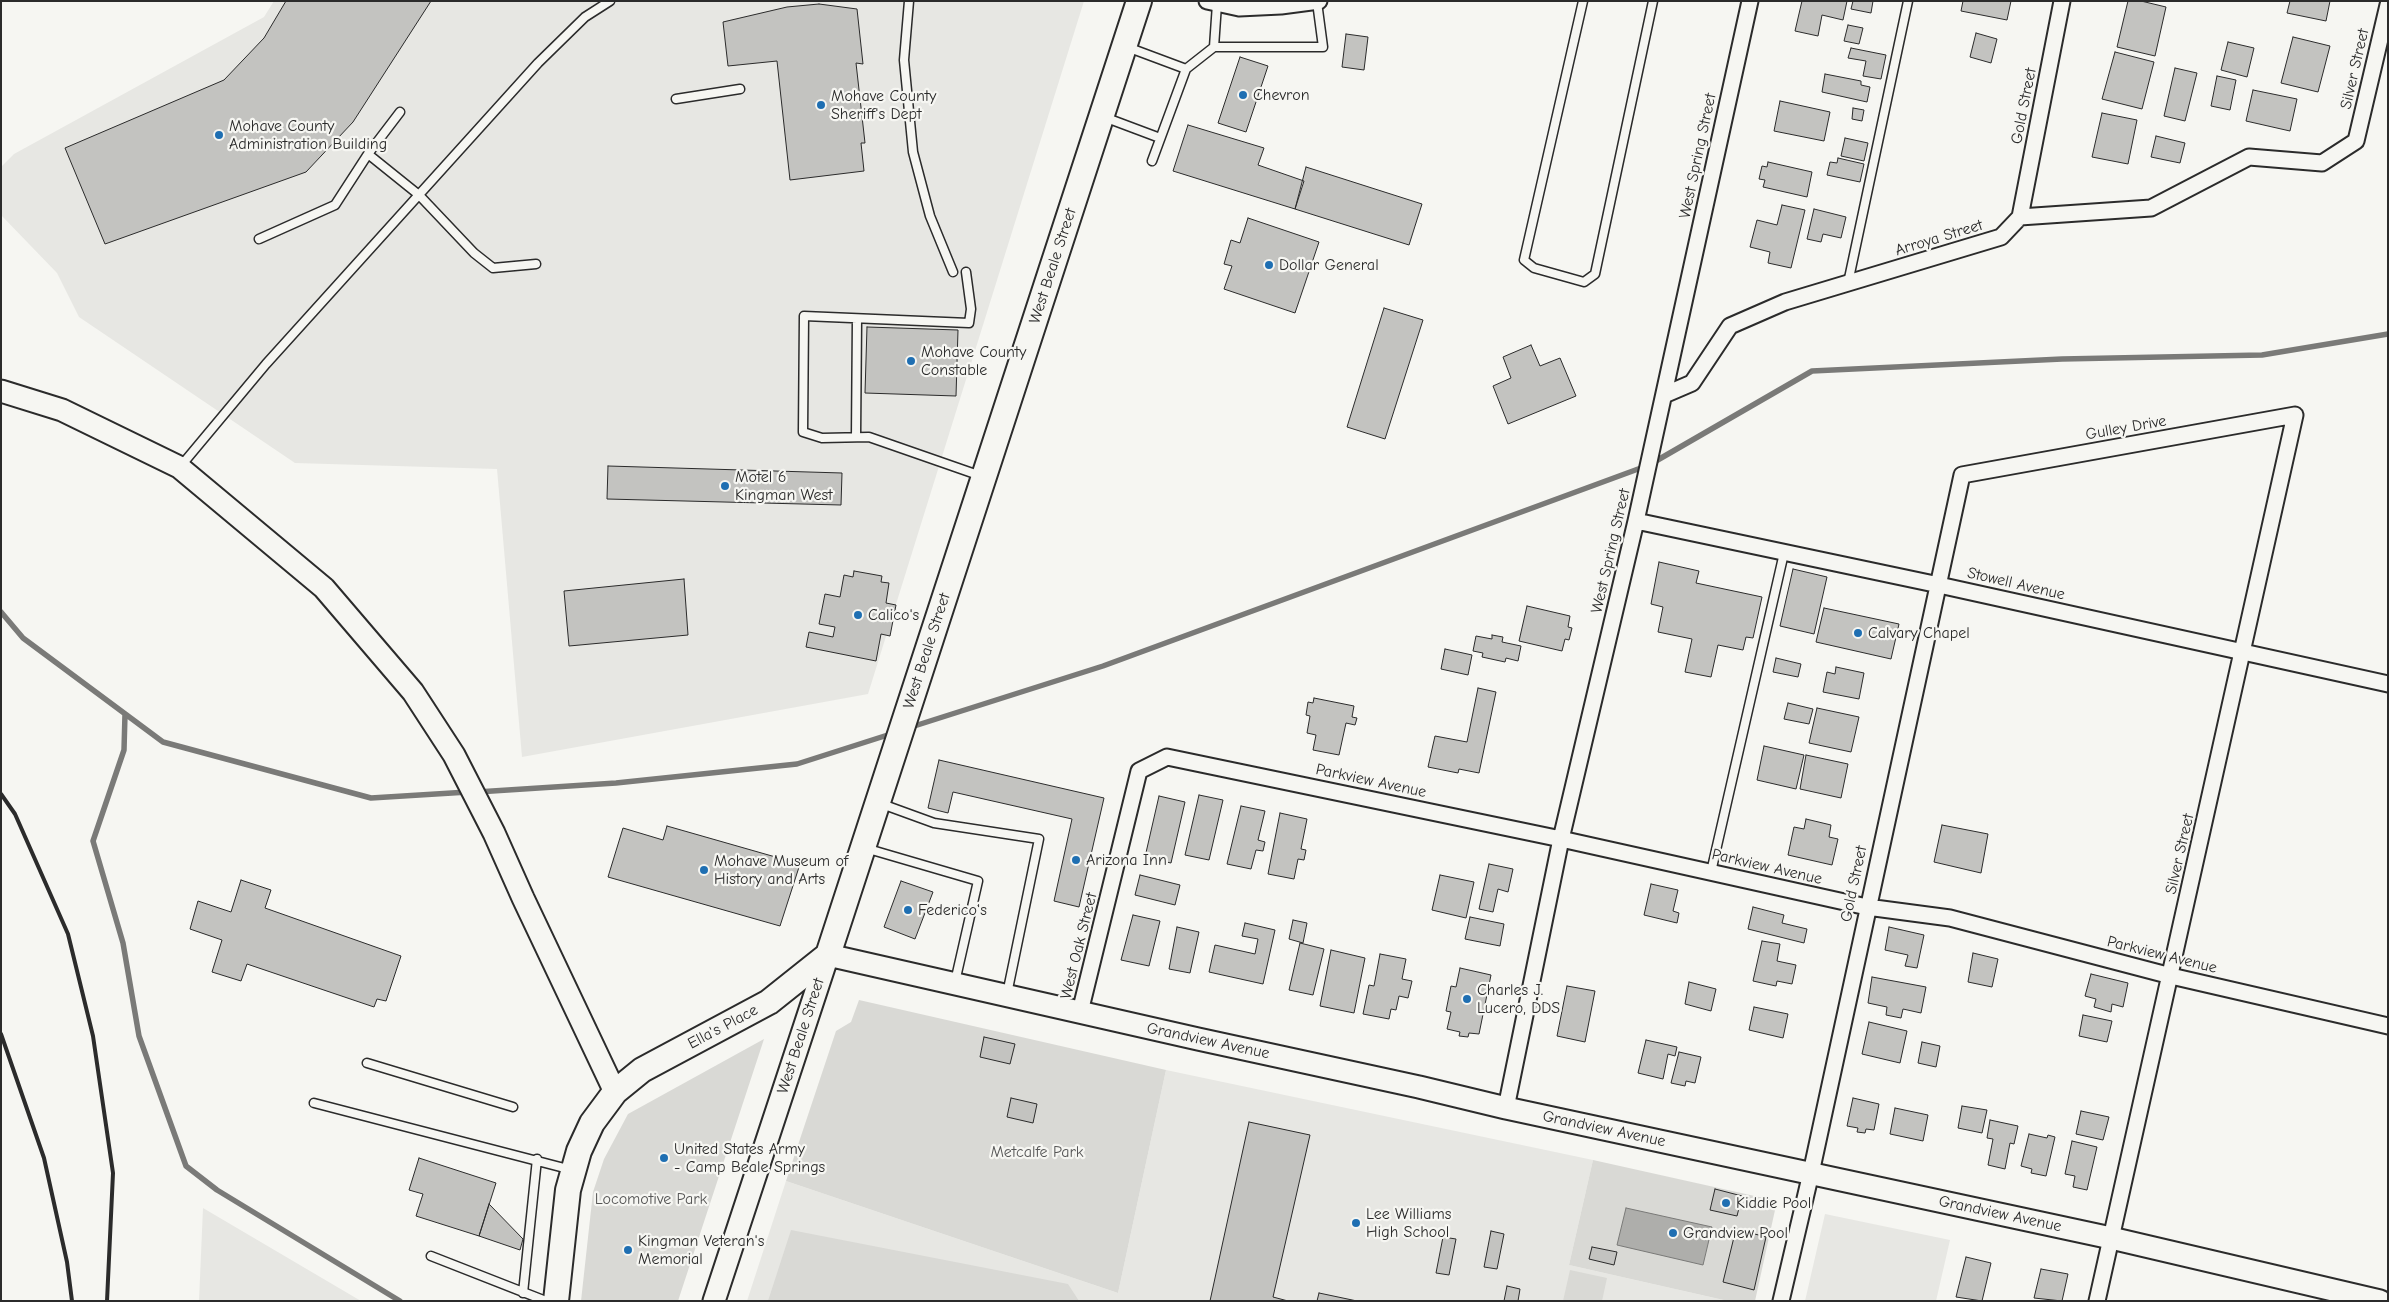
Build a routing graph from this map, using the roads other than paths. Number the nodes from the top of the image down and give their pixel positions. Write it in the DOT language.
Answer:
graph roads {
  1 [pos="610,1"];
  2 [pos="909,1"];
  3 [pos="1139,1"];
  4 [pos="1583,1"];
  5 [pos="1653,1"];
  6 [pos="1750,1"];
  7 [pos="1908,1"];
  8 [pos="2062,1"];
  9 [pos="1212,2"];
  10 [pos="1318,2"];
  11 [pos="2388,5"];
  12 [pos="1125,46"];
  13 [pos="1214,47"];
  14 [pos="1186,69"];
  15 [pos="740,89"];
  16 [pos="676,99"];
  17 [pos="400,112"];
  18 [pos="1102,116"];
  19 [pos="1160,138"];
  20 [pos="368,154"];
  21 [pos="1152,161"];
  22 [pos="420,195"];
  23 [pos="2020,216"];
  24 [pos="259,239"];
  25 [pos="536,264"];
  26 [pos="953,272"];
  27 [pos="966,272"];
  28 [pos="1848,283"];
  29 [pos="856,318"];
  30 [pos="1,392"];
  31 [pos="1664,395"];
  32 [pos="2295,415"];
  33 [pos="856,437"];
  34 [pos="179,467"];
  35 [pos="1962,475"];
  36 [pos="984,477"];
  37 [pos="1636,521"];
  38 [pos="1784,552"];
  39 [pos="1939,585"];
  40 [pos="2243,653"];
  41 [pos="2388,684"];
  42 [pos="1139,771"];
  43 [pos="881,793"];
  44 [pos="1561,839"];
  45 [pos="863,848"];
  46 [pos="1711,872"];
  47 [pos="1867,907"];
  48 [pos="828,955"];
  49 [pos="2171,976"];
  50 [pos="954,984"];
  51 [pos="1007,996"];
  52 [pos="1080,1012"];
  53 [pos="2388,1026"];
  54 [pos="367,1063"];
  55 [pos="615,1092"];
  56 [pos="314,1103"];
  57 [pos="513,1107"];
  58 [pos="1506,1108"];
  59 [pos="537,1159"];
  60 [pos="574,1170"];
  61 [pos="1811,1173"];
  62 [pos="2111,1238"];
  63 [pos="431,1256"];
  64 [pos="522,1293"];
  65 [pos="546,1301"];
  66 [pos="556,1301"];
  67 [pos="714,1301"];
  68 [pos="1780,1301"];
  69 [pos="2098,1301"];
  70 [pos="2380,1301"];
  1 -- 22 [label="lane"];
  2 -- 26 [label="lane"];
  3 -- 12 [label="main road, West Beale Street"];
  4 -- 5 [label="lane"];
  6 -- 31 [label="street, West Spring Street"];
  7 -- 28 [label="lane"];
  8 -- 23 [label="street, Gold Street"];
  9 -- 10 [label="street"];
  9 -- 13 [label="lane"];
  10 -- 13 [label="lane"];
  11 -- 23 [label="street, Silver Street"];
  12 -- 14 [label="lane"];
  12 -- 18 [label="main road, West Beale Street"];
  13 -- 14 [label="lane"];
  14 -- 19 [label="lane"];
  15 -- 16 [label="lane"];
  17 -- 20 [label="lane"];
  18 -- 19 [label="lane"];
  18 -- 36 [label="main road, West Beale Street"];
  19 -- 21 [label="lane"];
  20 -- 22 [label="lane"];
  20 -- 24 [label="lane"];
  22 -- 25 [label="lane"];
  22 -- 34 [label="lane"];
  23 -- 28 [label="street, Arroya Street"];
  27 -- 29 [label="lane"];
  28 -- 31 [label="street, Arroya Street"];
  29 -- 33 [label="lane"];
  29 -- 33 [label="lane"];
  30 -- 34 [label="main road"];
  31 -- 37 [label="street, West Spring Street"];
  32 -- 35 [label="street, Gulley Drive"];
  32 -- 40 [label="street, Silver Street"];
  33 -- 36 [label="lane"];
  34 -- 55 [label="main road"];
  35 -- 39 [label="street, Gold Street"];
  36 -- 43 [label="main road, West Beale Street"];
  37 -- 38 [label="street, Stowell Avenue"];
  37 -- 44 [label="street, West Spring Street"];
  38 -- 39 [label="street, Stowell Avenue"];
  38 -- 46 [label="lane"];
  39 -- 40 [label="street, Stowell Avenue"];
  39 -- 47 [label="street, Gold Street"];
  40 -- 41 [label="street, Stowell Avenue"];
  40 -- 49 [label="street, Silver Street"];
  42 -- 44 [label="street, Parkview Avenue"];
  42 -- 52 [label="street, West Oak Street"];
  43 -- 45 [label="main road, West Beale Street"];
  43 -- 51 [label="lane"];
  44 -- 46 [label="street, Parkview Avenue"];
  44 -- 58 [label="street, West Spring Street"];
  45 -- 48 [label="main road, West Beale Street"];
  45 -- 50 [label="lane"];
  46 -- 47 [label="street, Parkview Avenue"];
  47 -- 49 [label="street, Parkview Avenue"];
  47 -- 61 [label="street, Gold Street"];
  48 -- 50 [label="main road, Grandview Avenue"];
  48 -- 55 [label="main road, Ella's Place"];
  48 -- 67 [label="main road, West Beale Street"];
  49 -- 53 [label="street, Parkview Avenue"];
  49 -- 62 [label="street, Silver Street"];
  50 -- 51 [label="main road, Grandview Avenue"];
  51 -- 52 [label="main road, Grandview Avenue"];
  52 -- 58 [label="main road, Grandview Avenue"];
  54 -- 57 [label="lane"];
  55 -- 60 [label="main road, Ella's Place"];
  56 -- 59 [label="lane"];
  58 -- 61 [label="main road, Grandview Avenue"];
  59 -- 60 [label="lane"];
  59 -- 64 [label="lane"];
  60 -- 66 [label="main road, Ella's Place"];
  61 -- 62 [label="main road, Grandview Avenue"];
  61 -- 68 [label="street, Gold Street"];
  62 -- 69 [label="street, Silver Street"];
  62 -- 70 [label="main road, Grandview Avenue"];
  63 -- 64 [label="lane"];
  64 -- 65 [label="lane"];
}
